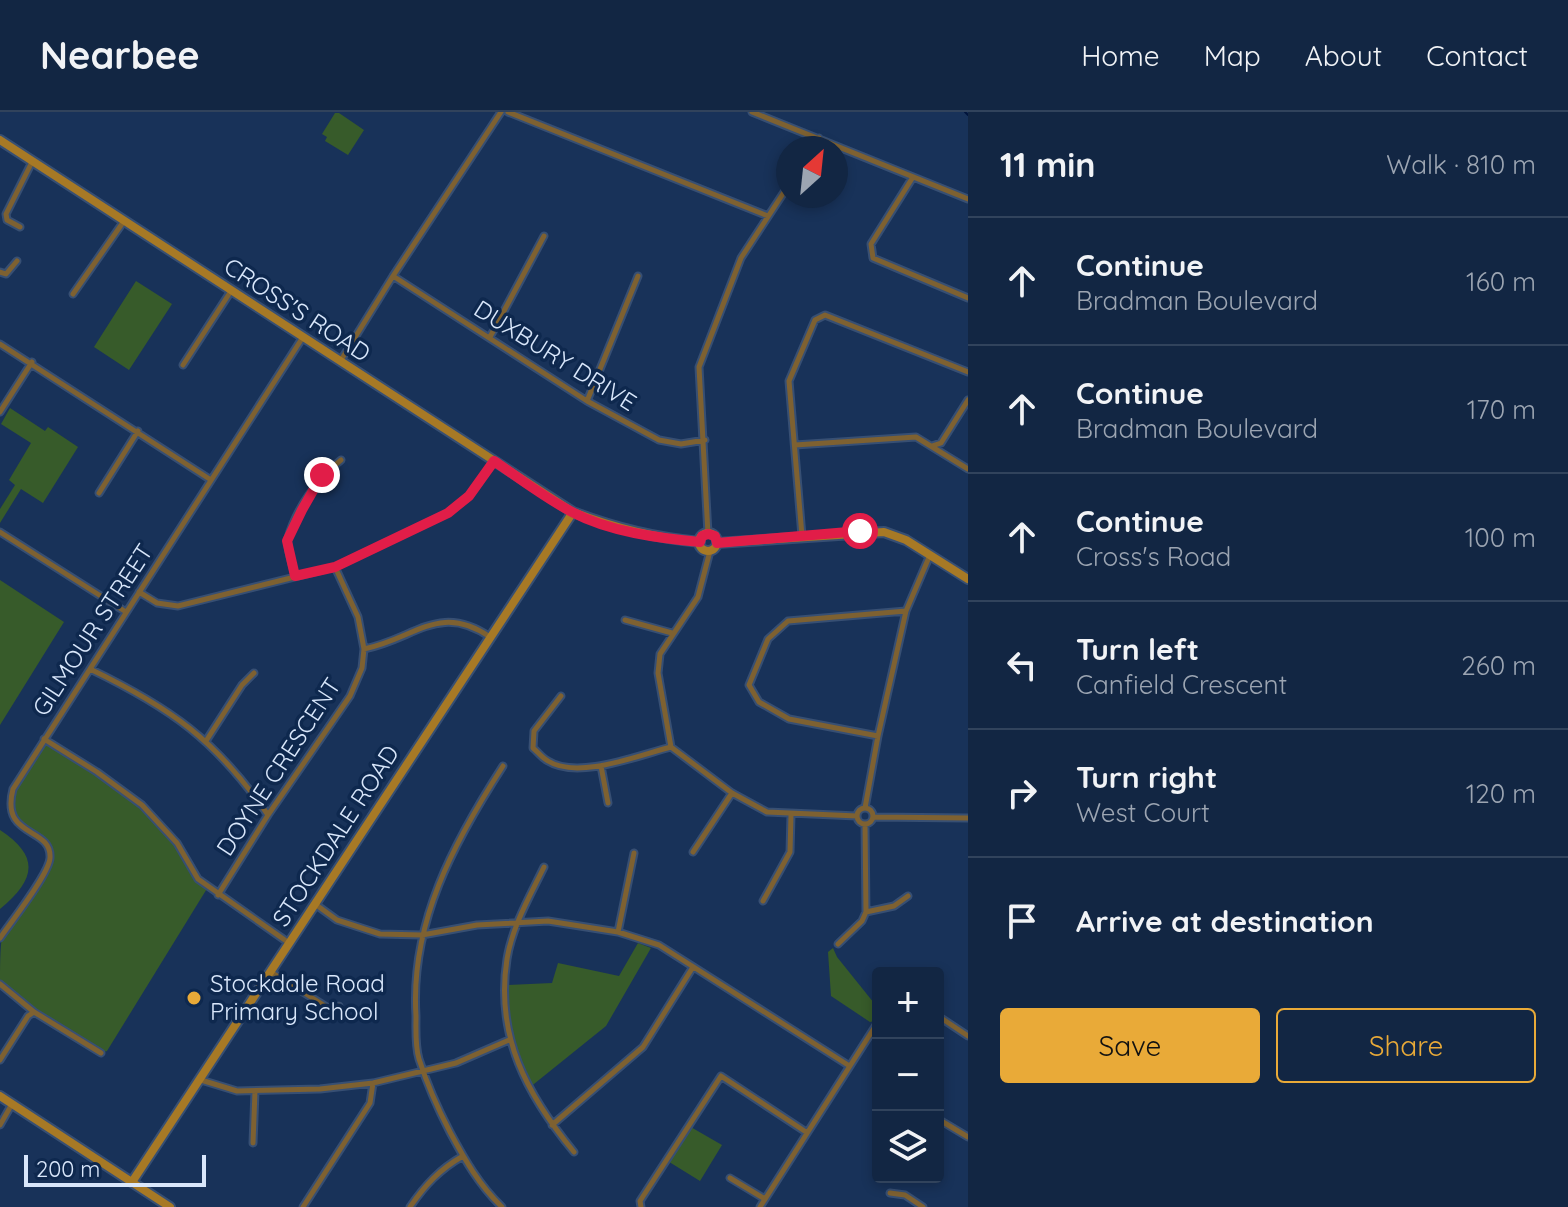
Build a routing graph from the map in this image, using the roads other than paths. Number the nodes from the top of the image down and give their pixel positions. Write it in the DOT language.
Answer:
graph roads {
  1 [pos="501,112"];
  2 [pos="508,112"];
  3 [pos="752,112"];
  4 [pos="814,136"];
  5 [pos="0,140"];
  6 [pos="848,150"];
  7 [pos="32,161"];
  8 [pos="913,177"];
  9 [pos="968,199"];
  10 [pos="776,204"];
  11 [pos="768,216"];
  12 [pos="124,221"];
  13 [pos="20,227"];
  14 [pos="544,236"];
  15 [pos="17,261"];
  16 [pos="0,272"];
  17 [pos="393,276"];
  18 [pos="638,276"];
  19 [pos="231,291"];
  20 [pos="73,294"];
  21 [pos="968,298"];
  22 [pos="303,337"];
  23 [pos="490,337"];
  24 [pos="0,344"];
  25 [pos="340,361"];
  26 [pos="32,362"];
  27 [pos="183,365"];
  28 [pos="968,372"];
  29 [pos="968,400"];
  30 [pos="587,401"];
  31 [pos="0,412"];
  32 [pos="138,431"];
  33 [pos="705,440"];
  34 [pos="795,445"];
  35 [pos="932,446"];
  36 [pos="341,460"];
  37 [pos="494,461"];
  38 [pos="968,469"];
  39 [pos="211,480"];
  40 [pos="99,493"];
  41 [pos="573,512"];
  42 [pos="0,532"];
  43 [pos="708,534"];
  44 [pos="802,536"];
  45 [pos="700,542"];
  46 [pos="717,543"];
  47 [pos="710,551"];
  48 [pos="930,554"];
  49 [pos="335,567"];
  50 [pos="295,576"];
  51 [pos="968,579"];
  52 [pos="139,592"];
  53 [pos="906,611"];
  54 [pos="126,612"];
  55 [pos="625,620"];
  56 [pos="672,633"];
  57 [pos="491,637"];
  58 [pos="364,649"];
  59 [pos="90,669"];
  60 [pos="254,673"];
  61 [pos="561,696"];
  62 [pos="878,736"];
  63 [pos="44,739"];
  64 [pos="206,741"];
  65 [pos="671,747"];
  66 [pos="503,766"];
  67 [pos="601,766"];
  68 [pos="732,793"];
  69 [pos="608,803"];
  70 [pos="865,808"];
  71 [pos="268,815"];
  72 [pos="791,815"];
  73 [pos="857,816"];
  74 [pos="874,817"];
  75 [pos="968,818"];
  76 [pos="865,824"];
  77 [pos="693,852"];
  78 [pos="634,853"];
  79 [pos="544,867"];
  80 [pos="218,895"];
  81 [pos="908,896"];
  82 [pos="763,901"];
  83 [pos="315,904"];
  84 [pos="866,912"];
  85 [pos="517,924"];
  86 [pos="618,932"];
  87 [pos="422,935"];
  88 [pos="0,938"];
  89 [pos="289,943"];
  90 [pos="838,944"];
  91 [pos="693,967"];
  92 [pos="271,972"];
  93 [pos="0,984"];
  94 [pos="339,1006"];
  95 [pos="34,1012"];
  96 [pos="944,1020"];
  97 [pos="872,1031"];
  98 [pos="968,1036"];
  99 [pos="509,1040"];
  100 [pos="101,1053"];
  101 [pos="0,1060"];
  102 [pos="848,1065"];
  103 [pos="424,1071"];
  104 [pos="200,1080"];
  105 [pos="373,1083"];
  106 [pos="255,1091"];
  107 [pos="0,1096"];
  108 [pos="12,1104"];
  109 [pos="944,1123"];
  110 [pos="0,1125"];
  111 [pos="552,1125"];
  112 [pos="806,1132"];
  113 [pos="968,1137"];
  114 [pos="253,1143"];
  115 [pos="574,1152"];
  116 [pos="463,1156"];
  117 [pos="730,1178"];
  118 [pos="132,1182"];
  119 [pos="890,1193"];
  120 [pos="765,1199"];
  121 [pos="640,1204"];
  122 [pos="170,1207"];
  123 [pos="303,1207"];
  124 [pos="410,1207"];
  125 [pos="502,1207"];
  126 [pos="760,1207"];
  127 [pos="923,1207"];
  1 -- 17 [label="street"];
  2 -- 11 [label="street"];
  3 -- 4 [label="street"];
  5 -- 7 [label="street, CROSS'S ROAD"];
  6 -- 8 [label="street"];
  7 -- 12 [label="street, CROSS'S ROAD"];
  7 -- 13 [label="street"];
  8 -- 9 [label="street"];
  8 -- 21 [label="street"];
  10 -- 11 [label="street"];
  11 -- 33 [label="street"];
  12 -- 19 [label="street, CROSS'S ROAD"];
  12 -- 20 [label="street"];
  14 -- 23 [label="street"];
  15 -- 16 [label="street"];
  17 -- 23 [label="street, DUXBURY DRIVE"];
  17 -- 25 [label="street"];
  18 -- 30 [label="street"];
  19 -- 22 [label="street, CROSS'S ROAD"];
  19 -- 27 [label="street"];
  22 -- 25 [label="street, CROSS'S ROAD"];
  22 -- 39 [label="street, GILMOUR STREET"];
  23 -- 30 [label="street, DUXBURY DRIVE"];
  24 -- 26 [label="street"];
  25 -- 37 [label="street, CROSS'S ROAD"];
  26 -- 31 [label="street"];
  26 -- 32 [label="street"];
  28 -- 34 [label="street"];
  29 -- 35 [label="street"];
  30 -- 33 [label="street, DUXBURY DRIVE"];
  32 -- 39 [label="street"];
  32 -- 40 [label="street"];
  33 -- 43 [label="street"];
  34 -- 35 [label="street"];
  34 -- 44 [label="street"];
  35 -- 38 [label="street"];
  36 -- 50 [label="street"];
  37 -- 41 [label="street, CROSS'S ROAD"];
  37 -- 49 [label="street"];
  39 -- 52 [label="street, GILMOUR STREET"];
  41 -- 45 [label="street, CROSS'S ROAD"];
  41 -- 57 [label="street, STOCKDALE ROAD"];
  42 -- 54 [label="street"];
  43 -- 45 [label="street"];
  43 -- 46 [label="street"];
  44 -- 46 [label="street"];
  44 -- 48 [label="street"];
  45 -- 47 [label="street"];
  46 -- 47 [label="street"];
  47 -- 56 [label="street"];
  48 -- 51 [label="street"];
  48 -- 53 [label="street"];
  49 -- 50 [label="street"];
  49 -- 58 [label="street, DOYNE CRESCENT"];
  50 -- 52 [label="street"];
  52 -- 54 [label="street, GILMOUR STREET"];
  53 -- 62 [label="street"];
  53 -- 62 [label="street"];
  54 -- 59 [label="street, GILMOUR STREET"];
  55 -- 56 [label="street"];
  56 -- 65 [label="street"];
  57 -- 58 [label="street"];
  57 -- 83 [label="street, STOCKDALE ROAD"];
  58 -- 71 [label="street, DOYNE CRESCENT"];
  59 -- 63 [label="street, GILMOUR STREET"];
  59 -- 64 [label="street"];
  60 -- 64 [label="street"];
  61 -- 67 [label="street"];
  62 -- 70 [label="street"];
  63 -- 80 [label="street"];
  63 -- 88 [label="street, GILMOUR STREET"];
  64 -- 71 [label="street"];
  65 -- 67 [label="street"];
  65 -- 68 [label="street"];
  66 -- 87 [label="street"];
  67 -- 69 [label="street"];
  68 -- 72 [label="street"];
  68 -- 77 [label="street"];
  70 -- 73 [label="street"];
  70 -- 74 [label="street"];
  71 -- 80 [label="street, DOYNE CRESCENT"];
  72 -- 73 [label="street"];
  72 -- 82 [label="street"];
  73 -- 76 [label="street"];
  74 -- 75 [label="street"];
  74 -- 76 [label="street"];
  76 -- 84 [label="street"];
  78 -- 86 [label="street"];
  79 -- 85 [label="street"];
  80 -- 89 [label="street"];
  81 -- 84 [label="street"];
  83 -- 87 [label="street"];
  83 -- 89 [label="street, STOCKDALE ROAD"];
  84 -- 90 [label="street"];
  85 -- 86 [label="street"];
  85 -- 87 [label="street"];
  85 -- 99 [label="street"];
  86 -- 91 [label="street"];
  87 -- 103 [label="street"];
  89 -- 92 [label="street, STOCKDALE ROAD"];
  91 -- 102 [label="street"];
  91 -- 111 [label="street"];
  92 -- 94 [label="street"];
  92 -- 104 [label="street, STOCKDALE ROAD"];
  93 -- 95 [label="street"];
  95 -- 100 [label="street"];
  95 -- 101 [label="street"];
  96 -- 98 [label="street"];
  97 -- 102 [label="street"];
  99 -- 103 [label="street"];
  99 -- 111 [label="street"];
  102 -- 112 [label="street"];
  103 -- 105 [label="street"];
  103 -- 116 [label="street"];
  104 -- 106 [label="street"];
  104 -- 118 [label="street, STOCKDALE ROAD"];
  105 -- 106 [label="street"];
  105 -- 123 [label="street"];
  106 -- 114 [label="street"];
  107 -- 108 [label="street"];
  108 -- 110 [label="street"];
  108 -- 118 [label="street"];
  109 -- 113 [label="street"];
  111 -- 115 [label="street"];
  112 -- 120 [label="street"];
  112 -- 121 [label="street"];
  116 -- 124 [label="street"];
  116 -- 125 [label="street"];
  117 -- 120 [label="street"];
  118 -- 122 [label="street"];
  119 -- 127 [label="street"];
  120 -- 126 [label="street"];
}
